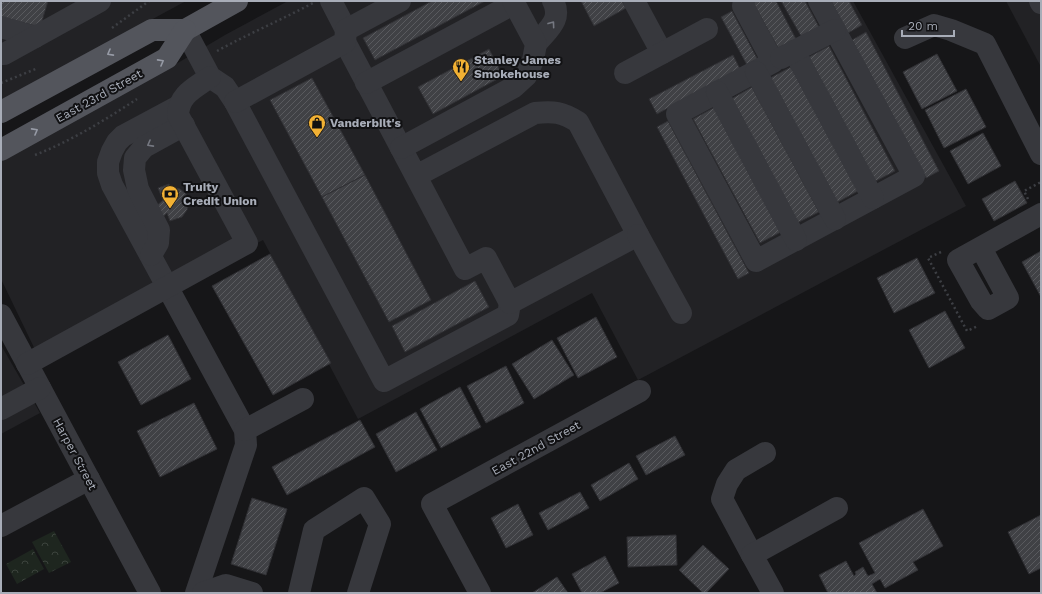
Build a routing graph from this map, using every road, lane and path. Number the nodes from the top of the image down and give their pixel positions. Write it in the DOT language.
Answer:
graph roads {
  1 [pos="100,1"];
  2 [pos="149,1"];
  3 [pos="237,1"];
  4 [pos="331,1"];
  5 [pos="400,1"];
  6 [pos="553,1"];
  7 [pos="744,1"];
  8 [pos="819,1"];
  9 [pos="514,2"];
  10 [pos="643,6"];
  11 [pos="1,27"];
  12 [pos="707,29"];
  13 [pos="109,30"];
  14 [pos="185,30"];
  15 [pos="835,30"];
  16 [pos="346,36"];
  17 [pos="35,37"];
  18 [pos="905,38"];
  19 [pos="536,44"];
  20 [pos="794,51"];
  21 [pos="662,53"];
  22 [pos="1,54"];
  23 [pos="42,66"];
  24 [pos="765,67"];
  25 [pos="625,73"];
  26 [pos="210,77"];
  27 [pos="1,83"];
  28 [pos="366,83"];
  29 [pos="717,92"];
  30 [pos="235,102"];
  31 [pos="1,112"];
  32 [pos="182,116"];
  33 [pos="401,148"];
  34 [pos="1,150"];
  35 [pos="1041,154"];
  36 [pos="416,176"];
  37 [pos="873,198"];
  38 [pos="1041,214"];
  39 [pos="835,219"];
  40 [pos="638,235"];
  41 [pos="796,240"];
  42 [pos="981,248"];
  43 [pos="167,286"];
  44 [pos="510,303"];
  45 [pos="681,313"];
  46 [pos="1,315"];
  47 [pos="27,364"];
  48 [pos="40,388"];
  49 [pos="640,391"];
  50 [pos="303,399"];
  51 [pos="1,409"];
  52 [pos="245,430"];
  53 [pos="765,453"];
  54 [pos="89,479"];
  55 [pos="837,508"];
  56 [pos="1,526"];
  57 [pos="752,555"];
  58 [pos="150,593"];
  59 [pos="196,593"];
  60 [pos="203,593"];
  61 [pos="252,593"];
  62 [pos="298,593"];
  63 [pos="358,593"];
  64 [pos="480,593"];
  65 [pos="773,593"];
  1 -- 17 [label="street"];
  2 -- 13 [label="path"];
  3 -- 14 [label="main road, East 23rd Street"];
  4 -- 16 [label="street"];
  5 -- 16 [label="street"];
  19 -- 6 [label="street, one-way"];
  7 -- 24 [label="street"];
  8 -- 15 [label="street"];
  9 -- 19 [label="street"];
  9 -- 28 [label="street"];
  10 -- 21 [label="street"];
  11 -- 17 [label="street"];
  12 -- 21 [label="street"];
  14 -- 26 [label="street"];
  14 -- 31 [label="main road, East 23rd Street, one-way"];
  34 -- 14 [label="main road, East 23rd Street, one-way"];
  15 -- 20 [label="street"];
  15 -- 37 [label="street"];
  16 -- 28 [label="street"];
  16 -- 30 [label="street"];
  17 -- 22 [label="street"];
  18 -- 35 [label="street"];
  19 -- 33 [label="street"];
  20 -- 24 [label="street"];
  20 -- 37 [label="street"];
  21 -- 25 [label="street"];
  23 -- 27 [label="path"];
  24 -- 29 [label="street"];
  24 -- 39 [label="street"];
  26 -- 30 [label="street"];
  26 -- 32 [label="street"];
  28 -- 33 [label="street"];
  29 -- 41 [label="street"];
  29 -- 41 [label="street"];
  30 -- 44 [label="street"];
  32 -- 43 [label="street"];
  32 -- 43 [label="street"];
  33 -- 36 [label="street"];
  36 -- 40 [label="street"];
  36 -- 44 [label="street"];
  37 -- 39 [label="street"];
  38 -- 42 [label="street"];
  39 -- 41 [label="street"];
  40 -- 44 [label="street"];
  40 -- 45 [label="street"];
  43 -- 47 [label="street"];
  43 -- 52 [label="street"];
  46 -- 47 [label="street, Harper Street"];
  47 -- 48 [label="street, Harper Street"];
  48 -- 51 [label="street"];
  48 -- 54 [label="street, Harper Street"];
  49 -- 64 [label="street, East 22nd Street"];
  50 -- 52 [label="street"];
  52 -- 59 [label="street"];
  53 -- 57 [label="street"];
  54 -- 56 [label="street"];
  54 -- 58 [label="street, Harper Street"];
  55 -- 57 [label="street"];
  57 -- 65 [label="street"];
  60 -- 61 [label="street"];
  62 -- 63 [label="street"];
}
